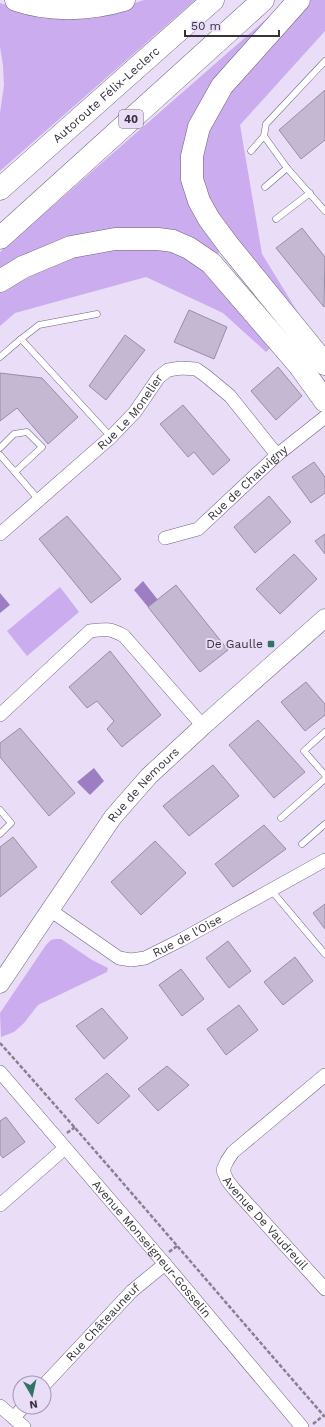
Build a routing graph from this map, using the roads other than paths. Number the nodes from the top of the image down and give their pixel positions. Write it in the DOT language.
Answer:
graph roads {
  1 [pos="16,0"];
  2 [pos="124,0"];
  3 [pos="213,0"];
  4 [pos="263,0"];
  5 [pos="299,0"];
  6 [pos="325,61"];
  7 [pos="264,136"];
  8 [pos="251,151"];
  9 [pos="287,168"];
  10 [pos="265,187"];
  11 [pos="0,189"];
  12 [pos="310,193"];
  13 [pos="325,210"];
  14 [pos="276,219"];
  15 [pos="0,238"];
  16 [pos="0,281"];
  17 [pos="97,314"];
  18 [pos="21,339"];
  19 [pos="0,357"];
  20 [pos="325,364"];
  21 [pos="325,401"];
  22 [pos="325,417"];
  23 [pos="111,437"];
  24 [pos="0,448"];
  25 [pos="0,455"];
  26 [pos="277,455"];
  27 [pos="15,472"];
  28 [pos="39,500"];
  29 [pos="0,534"];
  30 [pos="164,538"];
  31 [pos="325,618"];
  32 [pos="0,715"];
  33 [pos="203,726"];
  34 [pos="325,732"];
  35 [pos="325,775"];
  36 [pos="325,779"];
  37 [pos="0,810"];
  38 [pos="281,818"];
  39 [pos="325,824"];
  40 [pos="0,834"];
  41 [pos="302,844"];
  42 [pos="325,860"];
  43 [pos="271,890"];
  44 [pos="50,910"];
  45 [pos="325,954"];
  46 [pos="0,984"];
  47 [pos="0,1072"];
  48 [pos="324,1079"];
  49 [pos="65,1148"];
  50 [pos="0,1205"];
  51 [pos="165,1264"];
  52 [pos="325,1289"];
  53 [pos="52,1376"];
  54 [pos="0,1406"];
  55 [pos="16,1415"];
  56 [pos="14,1418"];
  57 [pos="24,1427"];
  58 [pos="302,1427"];
  1 -- 2 [label="highway"];
  3 -- 11 [label="highway, Autoroute Félix-Leclerc"];
  4 -- 15 [label="highway, 40"];
  5 -- 20 [label="highway"];
  6 -- 7 [label="lane"];
  7 -- 8 [label="lane"];
  7 -- 9 [label="lane"];
  9 -- 10 [label="lane"];
  9 -- 12 [label="lane"];
  12 -- 13 [label="lane"];
  12 -- 14 [label="lane"];
  16 -- 21 [label="highway"];
  17 -- 18 [label="lane"];
  18 -- 19 [label="lane"];
  18 -- 23 [label="lane"];
  22 -- 26 [label="street, Rue de Chauvigny"];
  23 -- 26 [label="street, Rue Le Monelier"];
  23 -- 28 [label="street, Rue Le Monelier"];
  24 -- 27 [label="lane"];
  25 -- 27 [label="lane"];
  26 -- 30 [label="street, Rue de Chauvigny"];
  27 -- 28 [label="lane"];
  28 -- 29 [label="street, Rue Le Monelier"];
  31 -- 33 [label="street, Rue de Nemours"];
  32 -- 33 [label="street"];
  33 -- 44 [label="street, Rue de Nemours"];
  34 -- 35 [label="lane"];
  36 -- 38 [label="lane"];
  37 -- 40 [label="lane"];
  39 -- 41 [label="lane"];
  42 -- 43 [label="street, Rue de l'Oise"];
  43 -- 44 [label="street, Rue de l'Oise"];
  43 -- 45 [label="lane"];
  44 -- 46 [label="street, Rue de Nemours"];
  47 -- 49 [label="street, Avenue Monseigneur-Gosselin"];
  48 -- 52 [label="street, Avenue De Vaudreuil"];
  49 -- 50 [label="street"];
  49 -- 51 [label="street, Avenue Monseigneur-Gosselin"];
  51 -- 53 [label="street, Rue Châteauneuf"];
  51 -- 58 [label="street, Avenue Monseigneur-Gosselin"];
  54 -- 56 [label="street"];
  55 -- 56 [label="street"];
  56 -- 57 [label="street"];
}
